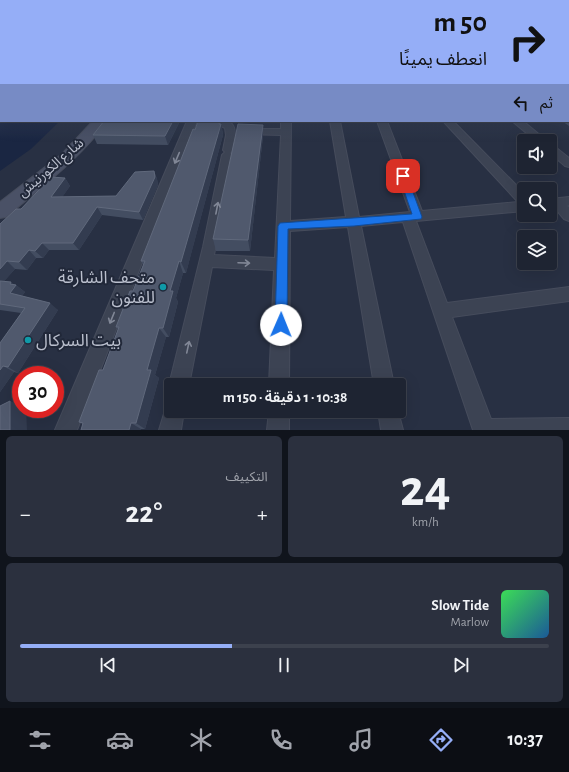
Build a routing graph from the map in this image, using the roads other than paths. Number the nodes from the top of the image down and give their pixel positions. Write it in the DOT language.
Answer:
graph roads {
  1 [pos="88,122"];
  2 [pos="99,122"];
  3 [pos="191,122"];
  4 [pos="334,122"];
  5 [pos="385,122"];
  6 [pos="449,122"];
  7 [pos="518,122"];
  8 [pos="286,126"];
  9 [pos="232,131"];
  10 [pos="533,134"];
  11 [pos="557,154"];
  12 [pos="569,164"];
  13 [pos="517,194"];
  14 [pos="0,199"];
  15 [pos="559,202"];
  16 [pos="517,207"];
  17 [pos="0,212"];
  18 [pos="569,216"];
  19 [pos="413,217"];
  20 [pos="354,222"];
  21 [pos="283,226"];
  22 [pos="208,253"];
  23 [pos="282,264"];
  24 [pos="569,294"];
  25 [pos="442,311"];
  26 [pos="181,378"];
  27 [pos="280,378"];
  28 [pos="383,378"];
  29 [pos="173,418"];
  30 [pos="279,418"];
  31 [pos="389,418"];
  32 [pos="569,429"];
  33 [pos="66,430"];
  34 [pos="170,430"];
  35 [pos="278,430"];
  36 [pos="392,430"];
  37 [pos="484,430"];
  1 -- 14 [label="main road, شارع الكورنيش"];
  2 -- 17 [label="main road, شارع الكورنيش"];
  3 -- 9 [label="street"];
  3 -- 33 [label="street, one-way"];
  4 -- 20 [label="street"];
  5 -- 19 [label="street"];
  6 -- 13 [label="street"];
  7 -- 10 [label="street"];
  8 -- 9 [label="street"];
  8 -- 21 [label="street"];
  22 -- 9 [label="street, one-way"];
  11 -- 12 [label="street"];
  15 -- 18 [label="street"];
  16 -- 19 [label="street"];
  19 -- 20 [label="street"];
  19 -- 25 [label="street"];
  20 -- 21 [label="street"];
  20 -- 28 [label="street"];
  21 -- 23 [label="street"];
  22 -- 23 [label="street, one-way"];
  26 -- 22 [label="street, one-way"];
  23 -- 27 [label="street"];
  24 -- 25 [label="street"];
  25 -- 37 [label="street"];
  29 -- 34 [label="street"];
  30 -- 35 [label="street"];
  31 -- 36 [label="street"];
  32 -- 37 [label="street"];
}
